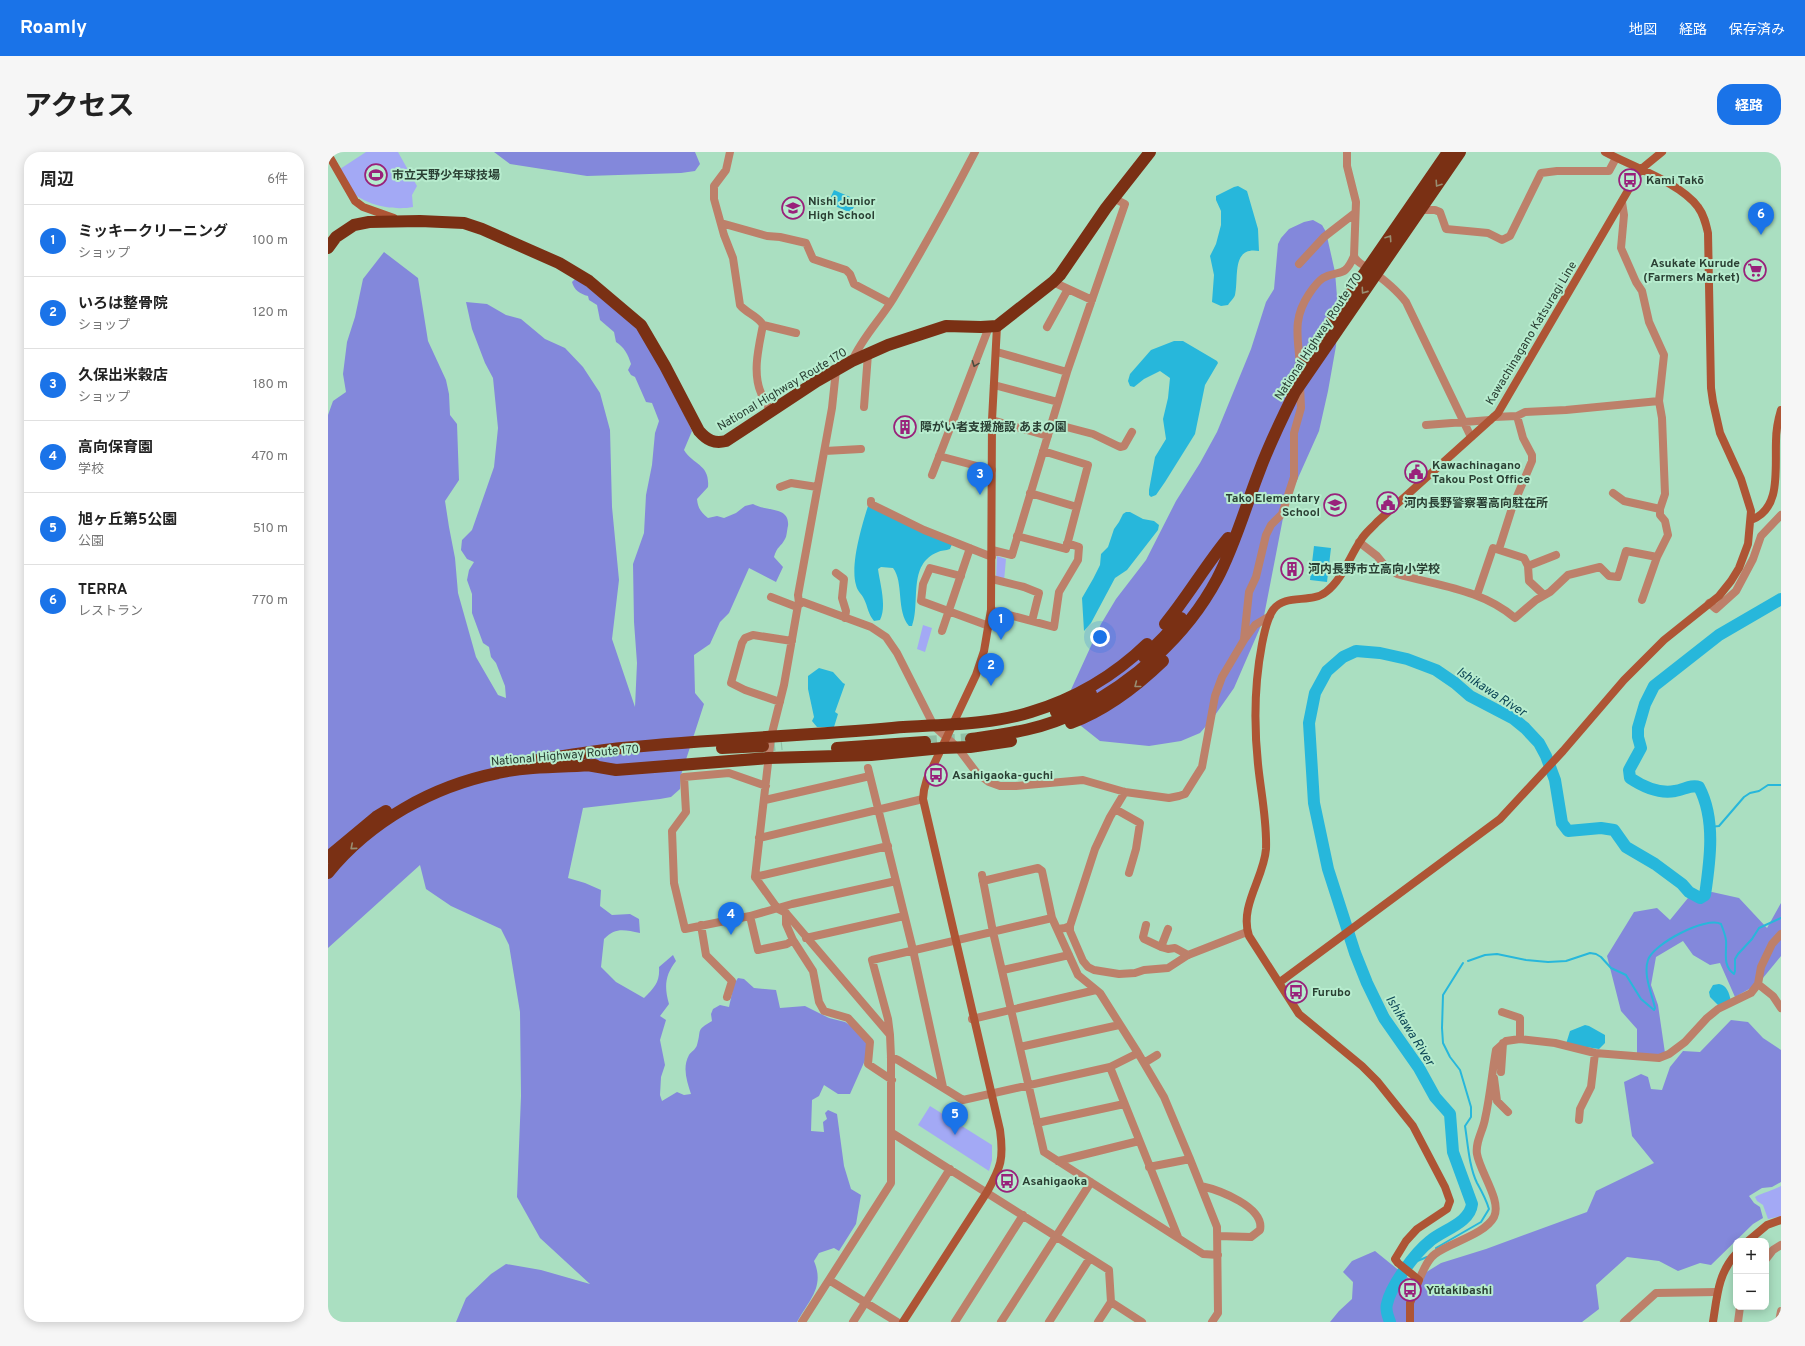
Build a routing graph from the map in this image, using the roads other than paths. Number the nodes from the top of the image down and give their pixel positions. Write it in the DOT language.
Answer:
graph roads {
  1 [pos="730,152"];
  2 [pos="976,152"];
  3 [pos="1150,152"];
  4 [pos="1347,152"];
  5 [pos="1448,152"];
  6 [pos="1460,152"];
  7 [pos="1605,152"];
  8 [pos="1662,152"];
  9 [pos="328,154"];
  10 [pos="1616,158"];
  11 [pos="1640,170"];
  12 [pos="1115,199"];
  13 [pos="1622,202"];
  14 [pos="1420,210"];
  15 [pos="1355,212"];
  16 [pos="396,222"];
  17 [pos="721,222"];
  18 [pos="328,248"];
  19 [pos="1354,256"];
  20 [pos="1299,264"];
  21 [pos="1372,272"];
  22 [pos="1053,282"];
  23 [pos="1068,289"];
  24 [pos="1092,300"];
  25 [pos="890,303"];
  26 [pos="763,325"];
  27 [pos="993,326"];
  28 [pos="1047,327"];
  29 [pos="796,333"];
  30 [pos="997,352"];
  31 [pos="868,354"];
  32 [pos="852,361"];
  33 [pos="836,370"];
  34 [pos="1300,370"];
  35 [pos="1067,372"];
  36 [pos="994,385"];
  37 [pos="1300,385"];
  38 [pos="1659,401"];
  39 [pos="1058,402"];
  40 [pos="864,407"];
  41 [pos="1781,410"];
  42 [pos="772,412"];
  43 [pos="1517,416"];
  44 [pos="1492,418"];
  45 [pos="992,420"];
  46 [pos="1464,421"];
  47 [pos="1051,423"];
  48 [pos="1426,425"];
  49 [pos="1132,432"];
  50 [pos="1048,436"];
  51 [pos="1471,437"];
  52 [pos="861,450"];
  53 [pos="825,451"];
  54 [pos="1043,451"];
  55 [pos="939,456"];
  56 [pos="992,470"];
  57 [pos="932,476"];
  58 [pos="780,487"];
  59 [pos="817,487"];
  60 [pos="1030,493"];
  61 [pos="1614,493"];
  62 [pos="871,501"];
  63 [pos="1077,507"];
  64 [pos="1660,509"];
  65 [pos="1781,515"];
  66 [pos="1751,520"];
  67 [pos="1017,536"];
  68 [pos="1231,539"];
  69 [pos="1359,542"];
  70 [pos="1067,543"];
  71 [pos="970,548"];
  72 [pos="1499,549"];
  73 [pos="992,554"];
  74 [pos="1556,555"];
  75 [pos="1657,557"];
  76 [pos="1528,566"];
  77 [pos="836,573"];
  78 [pos="961,576"];
  79 [pos="992,579"];
  80 [pos="1477,595"];
  81 [pos="1544,595"];
  82 [pos="771,597"];
  83 [pos="1642,600"];
  84 [pos="1710,603"];
  85 [pos="798,605"];
  86 [pos="991,610"];
  87 [pos="949,612"];
  88 [pos="1270,616"];
  89 [pos="845,618"];
  90 [pos="1032,621"];
  91 [pos="989,626"];
  92 [pos="942,631"];
  93 [pos="1244,640"];
  94 [pos="792,641"];
  95 [pos="780,702"];
  96 [pos="953,724"];
  97 [pos="934,726"];
  98 [pos="970,734"];
  99 [pos="925,738"];
  100 [pos="944,743"];
  101 [pos="766,748"];
  102 [pos="782,748"];
  103 [pos="958,748"];
  104 [pos="766,786"];
  105 [pos="1125,792"];
  106 [pos="923,799"];
  107 [pos="765,800"];
  108 [pos="1115,809"];
  109 [pos="879,810"];
  110 [pos="759,838"];
  111 [pos="888,846"];
  112 [pos="328,857"];
  113 [pos="328,873"];
  114 [pos="1129,873"];
  115 [pos="755,877"];
  116 [pos="896,881"];
  117 [pos="782,911"];
  118 [pos="750,916"];
  119 [pos="904,916"];
  120 [pos="1052,918"];
  121 [pos="701,925"];
  122 [pos="1146,925"];
  123 [pos="1070,926"];
  124 [pos="1058,929"];
  125 [pos="1168,929"];
  126 [pos="993,932"];
  127 [pos="1248,932"];
  128 [pos="1781,934"];
  129 [pos="806,938"];
  130 [pos="793,940"];
  131 [pos="954,940"];
  132 [pos="1160,947"];
  133 [pos="913,950"];
  134 [pos="1188,954"];
  135 [pos="1069,955"];
  136 [pos="1003,970"];
  137 [pos="1280,982"];
  138 [pos="1758,984"];
  139 [pos="1096,990"];
  140 [pos="727,997"];
  141 [pos="1781,1008"];
  142 [pos="1012,1010"];
  143 [pos="1502,1012"];
  144 [pos="972,1019"];
  145 [pos="1119,1025"];
  146 [pos="890,1035"];
  147 [pos="1520,1039"];
  148 [pos="1020,1048"];
  149 [pos="1138,1053"];
  150 [pos="1595,1053"];
  151 [pos="1157,1055"];
  152 [pos="891,1057"];
  153 [pos="1144,1063"];
  154 [pos="1110,1067"];
  155 [pos="1497,1072"];
  156 [pos="892,1080"];
  157 [pos="1028,1085"];
  158 [pos="944,1087"];
  159 [pos="990,1094"];
  160 [pos="1124,1104"];
  161 [pos="1508,1112"];
  162 [pos="1580,1120"];
  163 [pos="1037,1123"];
  164 [pos="892,1133"];
  165 [pos="1139,1141"];
  166 [pos="1190,1158"];
  167 [pos="1058,1161"];
  168 [pos="1149,1167"];
  169 [pos="950,1169"];
  170 [pos="1091,1182"];
  171 [pos="1201,1186"];
  172 [pos="987,1192"];
  173 [pos="1023,1215"];
  174 [pos="1781,1220"];
  175 [pos="1056,1236"];
  176 [pos="1218,1236"];
  177 [pos="1178,1237"];
  178 [pos="1751,1238"];
  179 [pos="1781,1245"];
  180 [pos="1218,1255"];
  181 [pos="1769,1255"];
  182 [pos="1090,1258"];
  183 [pos="1733,1258"];
  184 [pos="1418,1279"];
  185 [pos="829,1280"];
  186 [pos="1718,1292"];
  187 [pos="866,1302"];
  188 [pos="1111,1302"];
  189 [pos="1740,1310"];
  190 [pos="1781,1311"];
  191 [pos="802,1322"];
  192 [pos="853,1322"];
  193 [pos="897,1322"];
  194 [pos="903,1322"];
  195 [pos="954,1322"];
  196 [pos="1001,1322"];
  197 [pos="1049,1322"];
  198 [pos="1098,1322"];
  199 [pos="1142,1322"];
  200 [pos="1212,1322"];
  201 [pos="1410,1322"];
  202 [pos="1624,1322"];
  203 [pos="1713,1322"];
  204 [pos="1738,1322"];
  205 [pos="1779,1322"];
  1 -- 17 [label="street"];
  2 -- 25 [label="street"];
  3 -- 12 [label="highway"];
  4 -- 15 [label="street"];
  21 -- 5 [label="highway, National Highway Route 170, one-way"];
  6 -- 14 [label="highway, National Highway Route 170, one-way"];
  7 -- 10 [label="street"];
  8 -- 11 [label="street"];
  9 -- 16 [label="street"];
  10 -- 11 [label="street"];
  10 -- 14 [label="street"];
  11 -- 13 [label="street, Kawachinagano Katsuragi Line"];
  11 -- 66 [label="street"];
  12 -- 22 [label="highway"];
  12 -- 24 [label="street"];
  13 -- 38 [label="street"];
  13 -- 44 [label="street, Kawachinagano Katsuragi Line"];
  14 -- 21 [label="highway, National Highway Route 170"];
  15 -- 19 [label="street"];
  15 -- 20 [label="street"];
  16 -- 18 [label="highway, National Highway Route 170"];
  16 -- 42 [label="highway, National Highway Route 170"];
  17 -- 25 [label="street"];
  17 -- 26 [label="street"];
  19 -- 21 [label="street"];
  19 -- 34 [label="street"];
  21 -- 34 [label="highway, National Highway Route 170"];
  21 -- 37 [label="highway, National Highway Route 170, one-way"];
  21 -- 46 [label="street"];
  22 -- 23 [label="street"];
  22 -- 27 [label="highway"];
  23 -- 24 [label="street"];
  23 -- 28 [label="street"];
  24 -- 35 [label="street"];
  25 -- 32 [label="street"];
  26 -- 29 [label="street"];
  26 -- 42 [label="street"];
  27 -- 30 [label="street"];
  27 -- 31 [label="highway, National Highway Route 170"];
  27 -- 55 [label="street, one-way"];
  30 -- 35 [label="street"];
  30 -- 36 [label="street"];
  31 -- 32 [label="highway, National Highway Route 170"];
  31 -- 40 [label="street"];
  32 -- 33 [label="highway, National Highway Route 170"];
  33 -- 42 [label="highway, National Highway Route 170"];
  33 -- 53 [label="street"];
  34 -- 68 [label="highway, National Highway Route 170"];
  35 -- 39 [label="street"];
  36 -- 39 [label="street"];
  36 -- 45 [label="street"];
  37 -- 68 [label="highway, National Highway Route 170"];
  37 -- 93 [label="street"];
  38 -- 43 [label="street"];
  38 -- 64 [label="street"];
  39 -- 47 [label="street"];
  41 -- 66 [label="street"];
  43 -- 44 [label="street"];
  43 -- 72 [label="street"];
  44 -- 46 [label="street"];
  44 -- 51 [label="street, Kawachinagano Katsuragi Line"];
  45 -- 50 [label="street"];
  45 -- 56 [label="street"];
  46 -- 48 [label="street"];
  46 -- 51 [label="street"];
  47 -- 49 [label="street"];
  47 -- 50 [label="street"];
  50 -- 54 [label="street"];
  51 -- 69 [label="street, Kawachinagano Katsuragi Line"];
  52 -- 53 [label="street"];
  53 -- 59 [label="street"];
  54 -- 60 [label="street"];
  54 -- 63 [label="street"];
  55 -- 56 [label="street"];
  55 -- 57 [label="street"];
  56 -- 73 [label="street"];
  58 -- 59 [label="street"];
  59 -- 85 [label="street"];
  60 -- 63 [label="street"];
  60 -- 67 [label="street"];
  61 -- 64 [label="street"];
  62 -- 71 [label="street"];
  63 -- 70 [label="street"];
  64 -- 75 [label="street"];
  65 -- 84 [label="street"];
  66 -- 84 [label="street"];
  67 -- 70 [label="street"];
  67 -- 73 [label="street"];
  68 -- 96 [label="highway"];
  68 -- 98 [label="highway, National Highway Route 170"];
  68 -- 103 [label="highway, one-way"];
  69 -- 80 [label="street"];
  69 -- 88 [label="street, Kawachinagano Katsuragi Line"];
  70 -- 90 [label="street"];
  71 -- 73 [label="street"];
  71 -- 78 [label="street"];
  72 -- 76 [label="street"];
  72 -- 80 [label="street"];
  73 -- 79 [label="street"];
  74 -- 76 [label="street"];
  75 -- 81 [label="street"];
  75 -- 83 [label="street"];
  76 -- 81 [label="street"];
  77 -- 89 [label="street"];
  78 -- 87 [label="street"];
  78 -- 87 [label="street"];
  79 -- 86 [label="street"];
  79 -- 90 [label="street"];
  80 -- 81 [label="street"];
  82 -- 85 [label="street"];
  84 -- 137 [label="street"];
  85 -- 89 [label="street"];
  85 -- 94 [label="street"];
  86 -- 90 [label="street"];
  86 -- 91 [label="street"];
  87 -- 91 [label="street"];
  87 -- 92 [label="street"];
  88 -- 93 [label="street"];
  88 -- 127 [label="street, Kawachinagano Katsuragi Line"];
  89 -- 97 [label="street"];
  91 -- 96 [label="street"];
  93 -- 105 [label="street"];
  94 -- 95 [label="street"];
  94 -- 95 [label="street"];
  95 -- 101 [label="street"];
  96 -- 97 [label="highway"];
  96 -- 100 [label="street"];
  97 -- 100 [label="street"];
  97 -- 101 [label="highway"];
  99 -- 102 [label="highway"];
  100 -- 101 [label="highway"];
  100 -- 103 [label="highway"];
  100 -- 106 [label="street"];
  101 -- 104 [label="street"];
  101 -- 112 [label="highway, National Highway Route 170"];
  101 -- 113 [label="highway, National Highway Route 170, one-way"];
  103 -- 105 [label="street"];
  104 -- 107 [label="street"];
  104 -- 121 [label="street"];
  105 -- 108 [label="street"];
  106 -- 109 [label="street"];
  106 -- 131 [label="street"];
  107 -- 109 [label="street"];
  107 -- 110 [label="street"];
  108 -- 114 [label="street"];
  108 -- 123 [label="street"];
  109 -- 110 [label="street"];
  109 -- 111 [label="street"];
  110 -- 115 [label="street"];
  111 -- 115 [label="street"];
  111 -- 116 [label="street"];
  115 -- 117 [label="street"];
  116 -- 117 [label="street"];
  116 -- 119 [label="street"];
  117 -- 118 [label="street"];
  117 -- 129 [label="street"];
  117 -- 130 [label="street"];
  118 -- 121 [label="street"];
  118 -- 130 [label="street"];
  119 -- 129 [label="street"];
  119 -- 133 [label="street"];
  120 -- 124 [label="street"];
  120 -- 126 [label="street"];
  120 -- 126 [label="street"];
  121 -- 140 [label="street"];
  122 -- 132 [label="street"];
  123 -- 124 [label="street"];
  123 -- 134 [label="street"];
  124 -- 135 [label="street"];
  125 -- 132 [label="street"];
  126 -- 131 [label="street"];
  126 -- 136 [label="street"];
  127 -- 134 [label="street"];
  127 -- 137 [label="street, Kawachinagano Katsuragi Line"];
  128 -- 138 [label="street"];
  129 -- 146 [label="street"];
  130 -- 156 [label="street"];
  131 -- 133 [label="street"];
  131 -- 144 [label="street"];
  132 -- 134 [label="street"];
  133 -- 146 [label="street"];
  133 -- 158 [label="street"];
  135 -- 136 [label="street"];
  135 -- 139 [label="street"];
  136 -- 142 [label="street"];
  137 -- 184 [label="street, Kawachinagano Katsuragi Line"];
  138 -- 141 [label="street"];
  138 -- 150 [label="street"];
  139 -- 142 [label="street"];
  139 -- 145 [label="street"];
  142 -- 144 [label="street"];
  142 -- 148 [label="street"];
  143 -- 147 [label="street"];
  144 -- 159 [label="street"];
  145 -- 148 [label="street"];
  145 -- 149 [label="street"];
  146 -- 152 [label="street"];
  147 -- 150 [label="street"];
  147 -- 155 [label="street"];
  148 -- 157 [label="street"];
  149 -- 153 [label="street"];
  149 -- 154 [label="street"];
  150 -- 162 [label="street"];
  151 -- 153 [label="street"];
  152 -- 156 [label="street"];
  152 -- 158 [label="street"];
  153 -- 166 [label="street"];
  154 -- 157 [label="street"];
  154 -- 160 [label="street"];
  155 -- 161 [label="street"];
  155 -- 184 [label="street"];
  156 -- 164 [label="street"];
  157 -- 159 [label="street"];
  157 -- 163 [label="street"];
  158 -- 159 [label="street"];
  159 -- 172 [label="street"];
  160 -- 163 [label="street"];
  160 -- 165 [label="street"];
  163 -- 167 [label="street"];
  164 -- 169 [label="street"];
  164 -- 185 [label="street"];
  165 -- 167 [label="street"];
  165 -- 168 [label="street"];
  166 -- 168 [label="street"];
  166 -- 171 [label="street"];
  167 -- 170 [label="street"];
  168 -- 177 [label="street"];
  169 -- 172 [label="street"];
  169 -- 187 [label="street"];
  170 -- 175 [label="street"];
  170 -- 177 [label="street"];
  171 -- 176 [label="street"];
  171 -- 176 [label="street"];
  172 -- 173 [label="street"];
  172 -- 194 [label="street"];
  173 -- 175 [label="street"];
  173 -- 195 [label="street"];
  174 -- 178 [label="street"];
  175 -- 182 [label="street"];
  175 -- 196 [label="street"];
  176 -- 180 [label="street"];
  177 -- 180 [label="street"];
  179 -- 181 [label="street"];
  180 -- 200 [label="street"];
  182 -- 188 [label="street"];
  182 -- 197 [label="street"];
  183 -- 186 [label="street"];
  184 -- 201 [label="street"];
  185 -- 187 [label="street"];
  185 -- 191 [label="street"];
  186 -- 202 [label="street"];
  186 -- 203 [label="street"];
  187 -- 192 [label="street"];
  187 -- 193 [label="street"];
  188 -- 198 [label="street"];
  188 -- 199 [label="street"];
  189 -- 204 [label="street"];
  190 -- 205 [label="street"];
}
